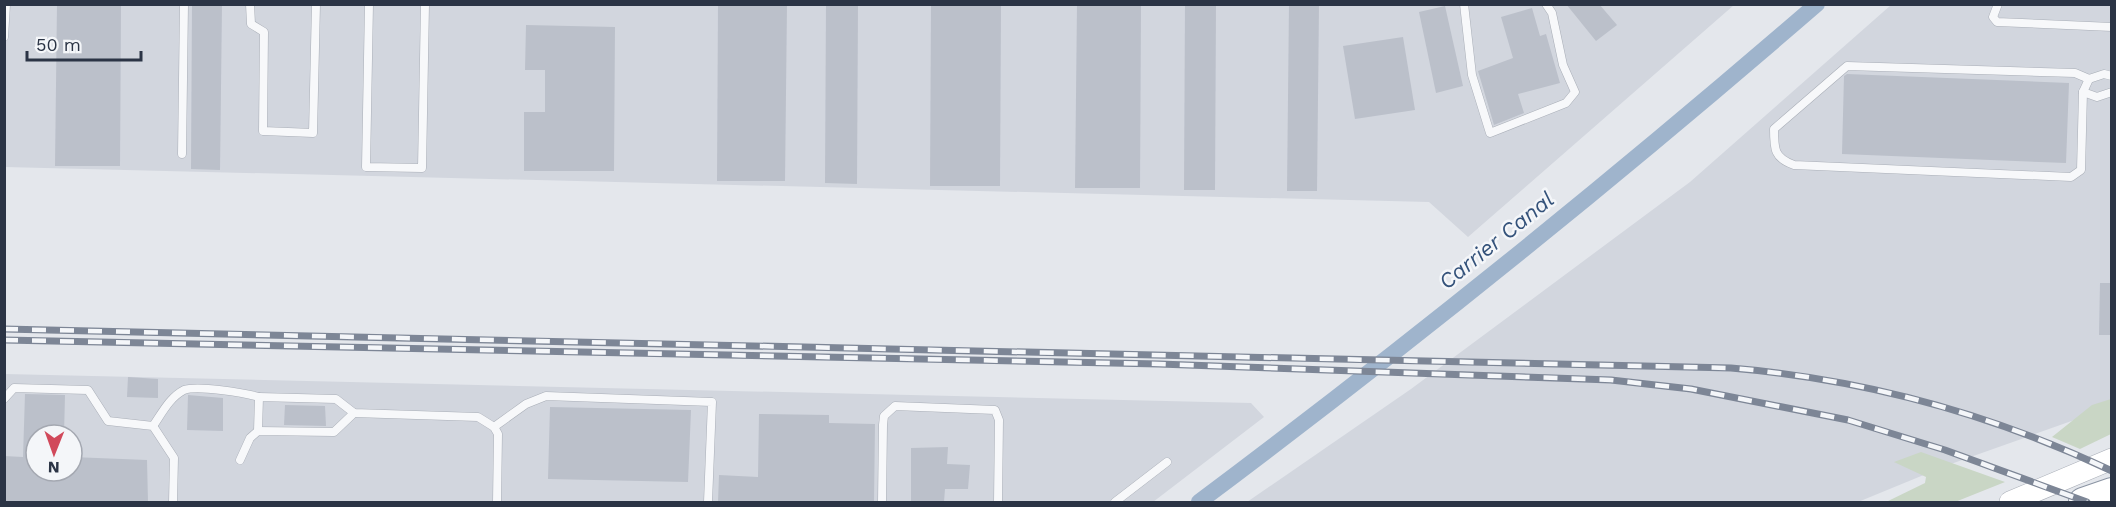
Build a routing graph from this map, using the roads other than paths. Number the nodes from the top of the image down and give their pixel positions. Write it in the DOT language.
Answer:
graph roads {
  1 [pos="6,4"];
  2 [pos="184,4"];
  3 [pos="250,4"];
  4 [pos="316,4"];
  5 [pos="369,4"];
  6 [pos="425,4"];
  7 [pos="1464,4"];
  8 [pos="1546,4"];
  9 [pos="1998,4"];
  10 [pos="2112,27"];
  11 [pos="4,37"];
  12 [pos="2112,76"];
  13 [pos="2089,79"];
  14 [pos="2083,92"];
  15 [pos="2112,92"];
  16 [pos="183,154"];
  17 [pos="259,397"];
  18 [pos="4,399"];
  19 [pos="354,413"];
  20 [pos="153,426"];
  21 [pos="494,427"];
  22 [pos="258,430"];
  23 [pos="2112,459"];
  24 [pos="240,460"];
  25 [pos="1167,462"];
  26 [pos="2112,486"];
  27 [pos="2112,492"];
  28 [pos="173,502"];
  29 [pos="497,502"];
  30 [pos="708,502"];
  31 [pos="882,502"];
  32 [pos="998,502"];
  33 [pos="1115,502"];
  34 [pos="2010,502"];
  35 [pos="2077,502"];
  36 [pos="2083,502"];
  1 -- 11 [label="lane"];
  2 -- 16 [label="lane"];
  3 -- 4 [label="lane"];
  5 -- 6 [label="lane"];
  7 -- 8 [label="lane"];
  9 -- 10 [label="lane"];
  12 -- 13 [label="lane"];
  13 -- 14 [label="lane"];
  13 -- 14 [label="lane"];
  14 -- 15 [label="lane"];
  17 -- 19 [label="lane"];
  17 -- 20 [label="lane"];
  17 -- 22 [label="lane"];
  18 -- 20 [label="lane"];
  19 -- 21 [label="lane"];
  19 -- 22 [label="lane"];
  20 -- 28 [label="lane"];
  21 -- 29 [label="lane"];
  21 -- 30 [label="lane"];
  22 -- 24 [label="lane"];
  23 -- 34 [label="main road"];
  25 -- 33 [label="lane"];
  26 -- 35 [label="main road"];
  27 -- 36 [label="highway"];
  31 -- 32 [label="lane"];
}
